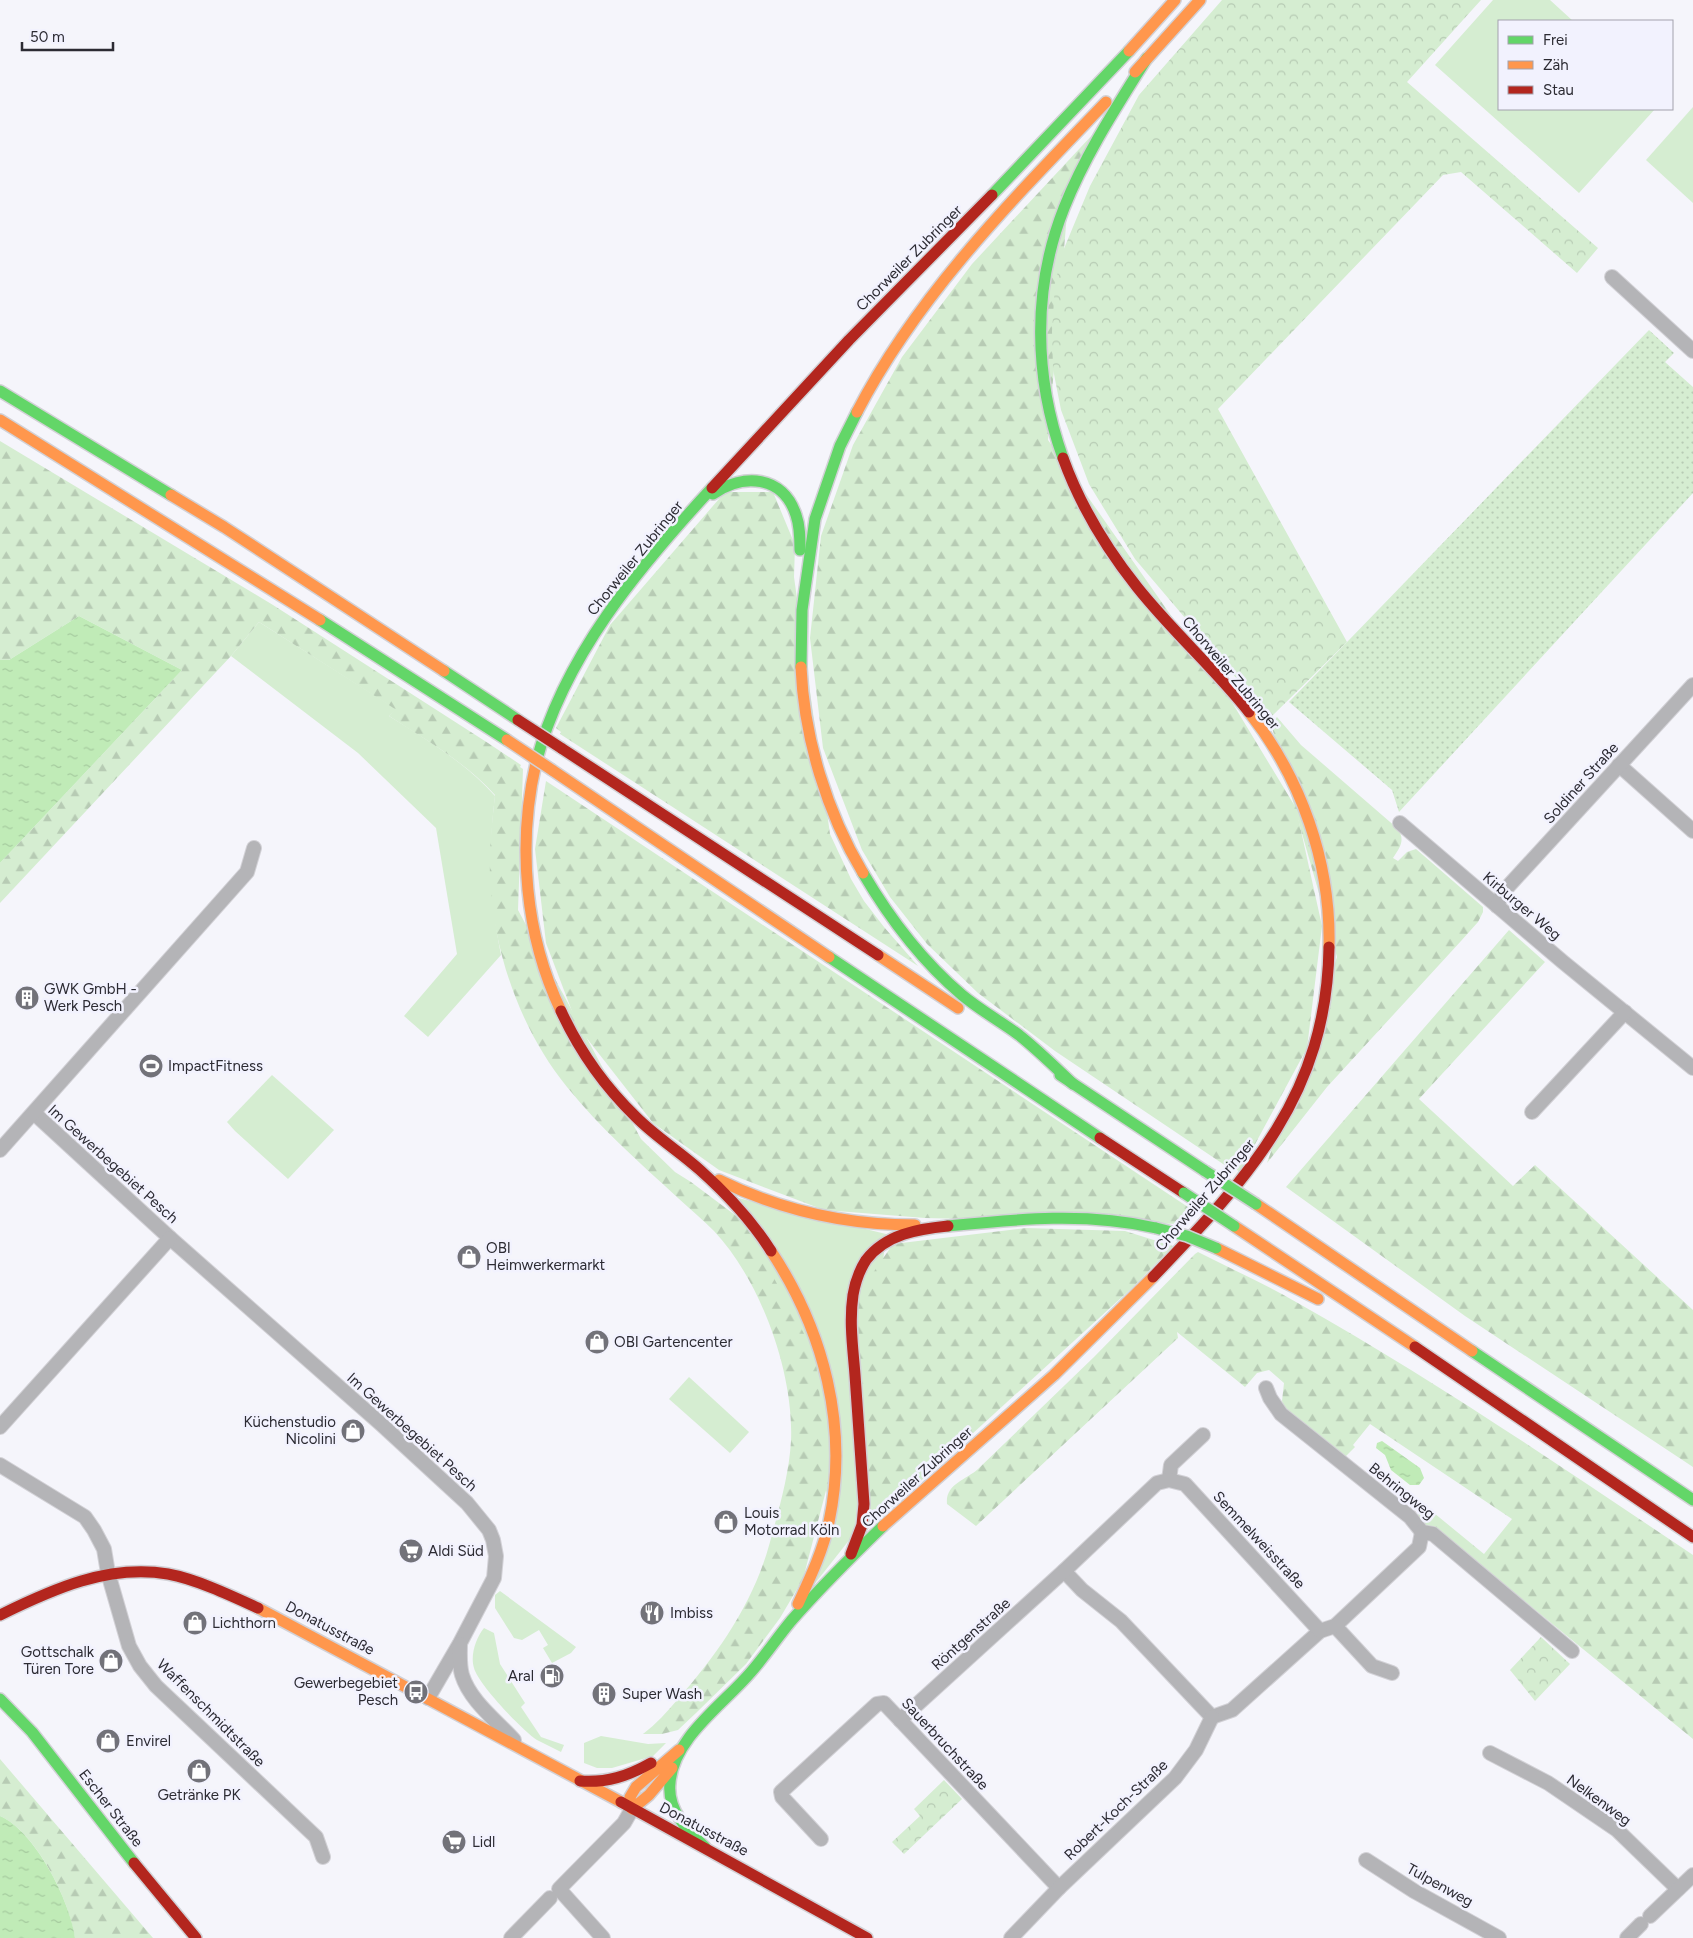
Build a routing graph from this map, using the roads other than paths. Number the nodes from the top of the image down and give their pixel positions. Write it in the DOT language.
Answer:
graph roads {
  1 [pos="1175,0"];
  2 [pos="1200,0"];
  3 [pos="1147,58"];
  4 [pos="1612,277"];
  5 [pos="1693,351"];
  6 [pos="0,391"];
  7 [pos="0,420"];
  8 [pos="682,522"];
  9 [pos="803,593"];
  10 [pos="1693,684"];
  11 [pos="1619,765"];
  12 [pos="1400,823"];
  13 [pos="1693,831"];
  14 [pos="254,848"];
  15 [pos="1498,906"];
  16 [pos="1625,1012"];
  17 [pos="1693,1066"];
  18 [pos="1073,1084"];
  19 [pos="1532,1112"];
  20 [pos="34,1113"];
  21 [pos="0,1150"];
  22 [pos="700,1171"];
  23 [pos="984,1222"];
  24 [pos="170,1238"];
  25 [pos="1446,1367"];
  26 [pos="1266,1388"];
  27 [pos="0,1427"];
  28 [pos="1203,1435"];
  29 [pos="0,1465"];
  30 [pos="1169,1480"];
  31 [pos="1693,1500"];
  32 [pos="1422,1532"];
  33 [pos="1693,1537"];
  34 [pos="848,1562"];
  35 [pos="1064,1571"];
  36 [pos="108,1573"];
  37 [pos="14,1608"];
  38 [pos="0,1615"];
  39 [pos="789,1623"];
  40 [pos="0,1624"];
  41 [pos="1335,1626"];
  42 [pos="1320,1631"];
  43 [pos="460,1643"];
  44 [pos="1572,1651"];
  45 [pos="1392,1673"];
  46 [pos="428,1698"];
  47 [pos="0,1699"];
  48 [pos="1212,1717"];
  49 [pos="900,1720"];
  50 [pos="685,1745"];
  51 [pos="524,1751"];
  52 [pos="1490,1753"];
  53 [pos="672,1768"];
  54 [pos="580,1781"];
  55 [pos="632,1809"];
  56 [pos="821,1839"];
  57 [pos="705,1847"];
  58 [pos="322,1857"];
  59 [pos="1366,1860"];
  60 [pos="1693,1875"];
  61 [pos="1059,1888"];
  62 [pos="1678,1889"];
  63 [pos="554,1893"];
  64 [pos="196,1938"];
  65 [pos="511,1938"];
  66 [pos="603,1938"];
  67 [pos="867,1938"];
  68 [pos="1011,1938"];
  69 [pos="1499,1938"];
  70 [pos="1627,1938"];
  1 -- 8 [label="main road, Chorweiler Zubringer"];
  2 -- 3 [label="main road, Chorweiler Zubringer"];
  3 -- 9 [label="main road, Chorweiler Zubringer"];
  3 -- 34 [label="main road, Chorweiler Zubringer"];
  4 -- 5 [label="street"];
  6 -- 18 [label="main road, bridge"];
  7 -- 25 [label="main road, bridge"];
  8 -- 9 [label="main road"];
  8 -- 22 [label="main road, Chorweiler Zubringer"];
  9 -- 18 [label="main road"];
  10 -- 11 [label="street, Soldiner Straße"];
  11 -- 13 [label="street"];
  11 -- 15 [label="street, Soldiner Straße"];
  12 -- 15 [label="street, Kirburger Weg"];
  14 -- 20 [label="street, Im Gewerbegebiet Pesch"];
  15 -- 16 [label="street, Kirburger Weg"];
  16 -- 17 [label="street, Kirburger Weg"];
  16 -- 19 [label="street"];
  18 -- 31 [label="main road, bridge"];
  20 -- 21 [label="street, Im Gewerbegebiet Pesch"];
  20 -- 24 [label="street, Im Gewerbegebiet Pesch"];
  22 -- 23 [label="main road"];
  22 -- 39 [label="main road, Chorweiler Zubringer"];
  23 -- 25 [label="main road, bridge"];
  23 -- 34 [label="main road"];
  24 -- 27 [label="street, Im Gewerbegebiet Pesch"];
  24 -- 43 [label="street, Im Gewerbegebiet Pesch"];
  25 -- 33 [label="main road"];
  26 -- 32 [label="street, Behringweg"];
  28 -- 30 [label="street"];
  29 -- 36 [label="street"];
  30 -- 35 [label="street"];
  30 -- 42 [label="street, Semmelweisstraße"];
  32 -- 41 [label="street"];
  32 -- 44 [label="street, Behringweg"];
  34 -- 39 [label="main road, Chorweiler Zubringer"];
  35 -- 48 [label="street"];
  35 -- 49 [label="street, Röntgenstraße"];
  36 -- 37 [label="main road, Donatusstraße"];
  36 -- 46 [label="main road, Donatusstraße"];
  36 -- 58 [label="street, Waffenschmidtstraße"];
  37 -- 38 [label="main road, Donatusstraße"];
  37 -- 40 [label="main road, Donatusstraße"];
  39 -- 50 [label="main road, Chorweiler Zubringer"];
  41 -- 42 [label="street"];
  41 -- 45 [label="street"];
  42 -- 48 [label="street"];
  43 -- 46 [label="street, Im Gewerbegebiet Pesch"];
  43 -- 51 [label="street, Donatusstraße"];
  46 -- 51 [label="main road, Donatusstraße"];
  47 -- 64 [label="main road, Escher Straße"];
  48 -- 61 [label="street, Robert-Koch-Straße"];
  49 -- 56 [label="street, Sauerbruchstraße"];
  49 -- 61 [label="street, Sauerbruchstraße"];
  50 -- 53 [label="main road, Chorweiler Zubringer"];
  50 -- 54 [label="main road"];
  50 -- 55 [label="main road"];
  51 -- 54 [label="main road, Donatusstraße"];
  52 -- 62 [label="street, Nelkenweg"];
  53 -- 55 [label="main road, Chorweiler Zubringer"];
  53 -- 57 [label="main road"];
  54 -- 55 [label="main road, Donatusstraße"];
  55 -- 57 [label="main road, Donatusstraße"];
  55 -- 63 [label="street"];
  57 -- 67 [label="main road, Donatusstraße"];
  59 -- 69 [label="street, Tulpenweg"];
  60 -- 62 [label="street"];
  61 -- 68 [label="street, Robert-Koch-Straße"];
  62 -- 70 [label="street"];
  63 -- 65 [label="street"];
  63 -- 66 [label="street"];
}
